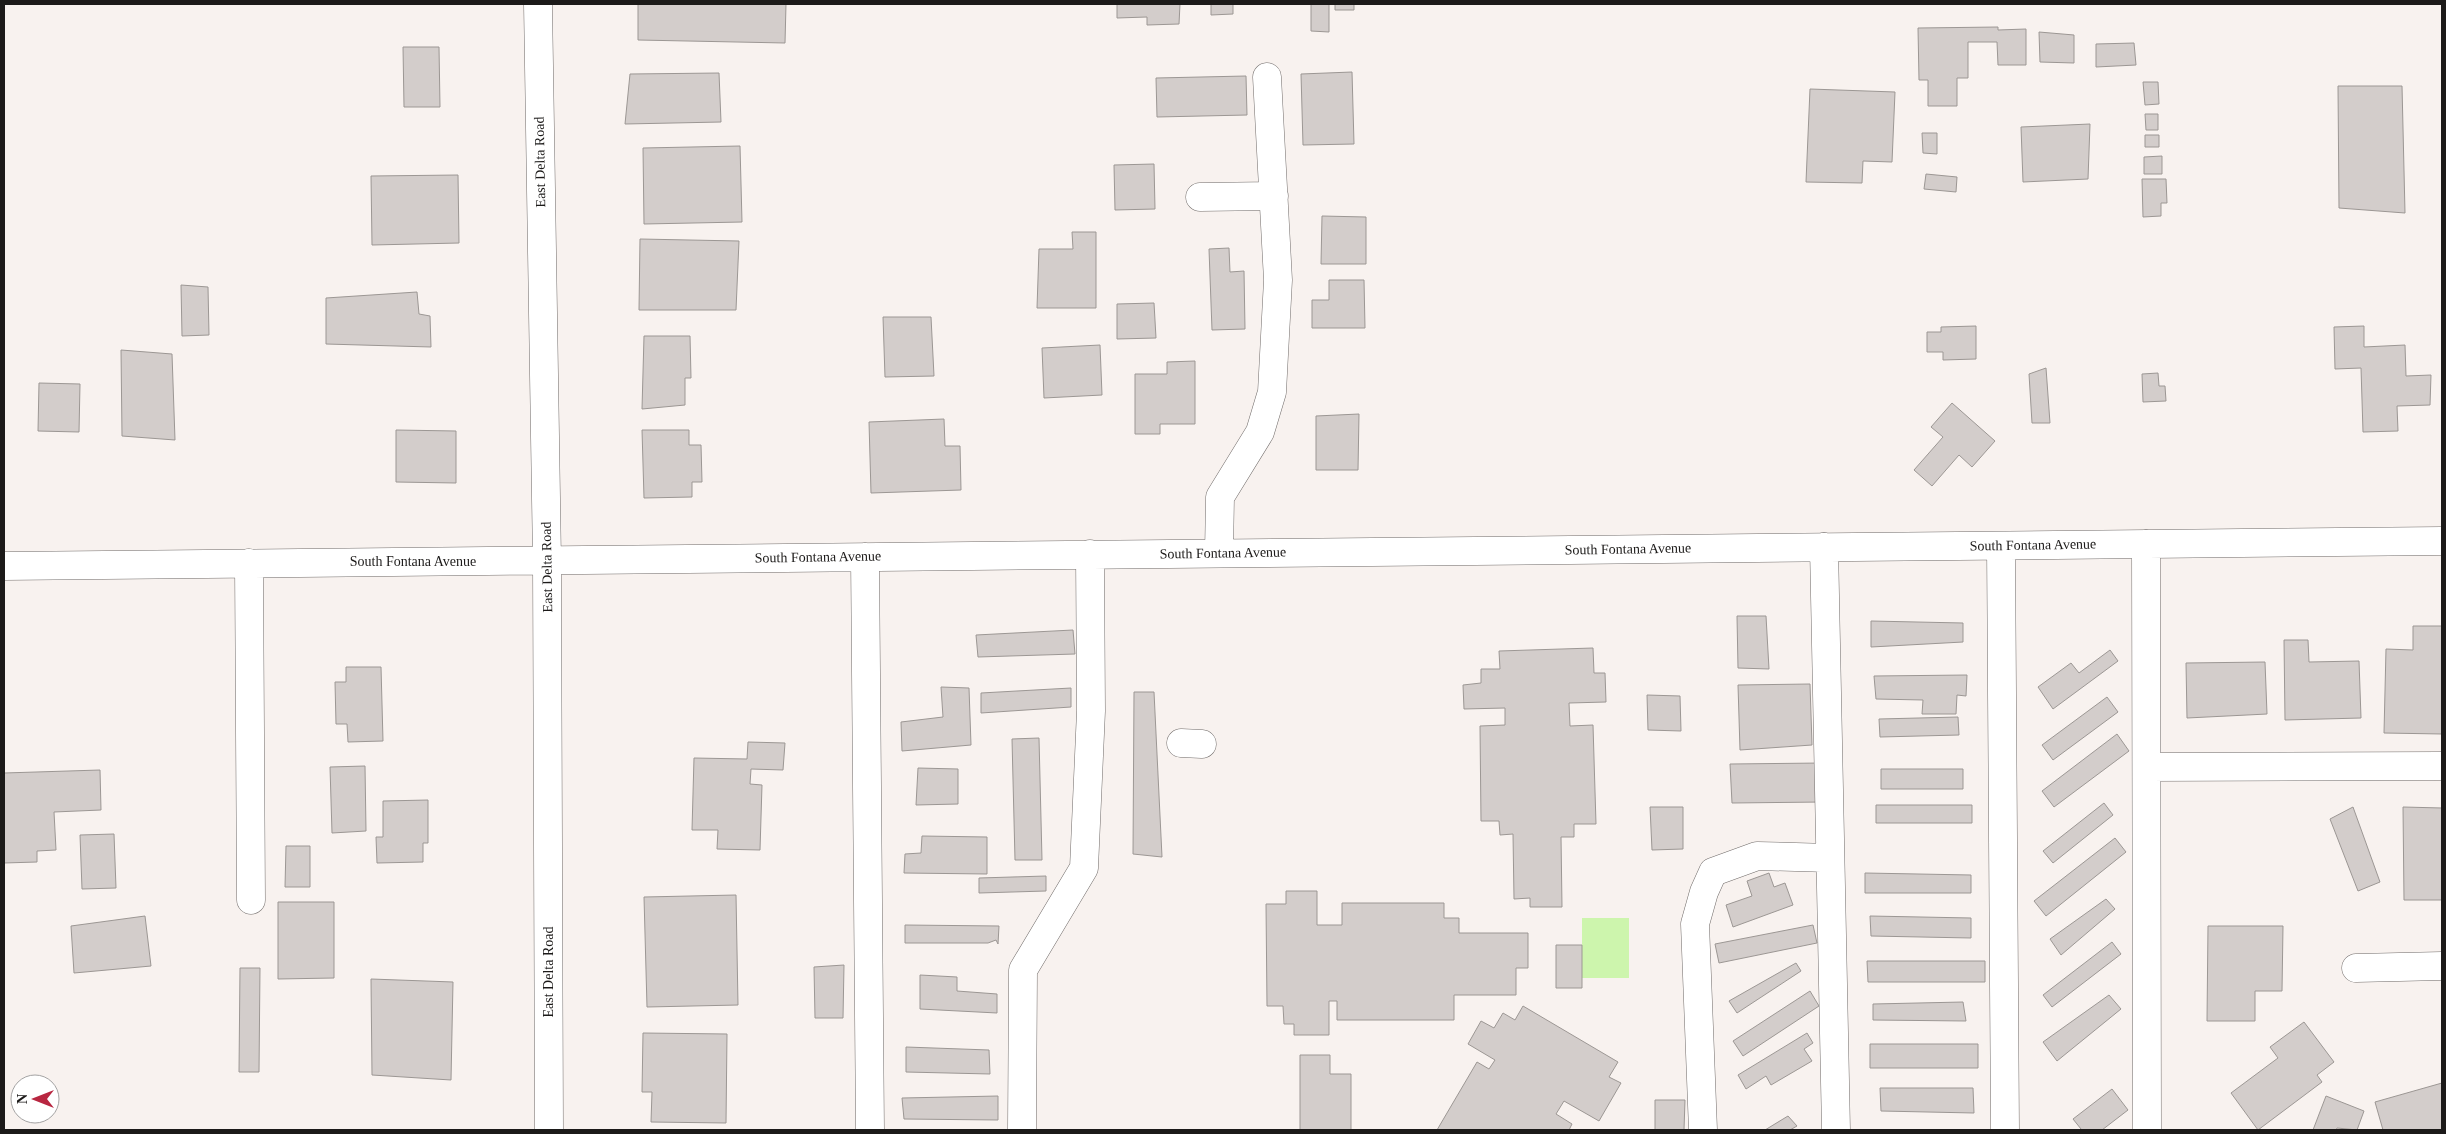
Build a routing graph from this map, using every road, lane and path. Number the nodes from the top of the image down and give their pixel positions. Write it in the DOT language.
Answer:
graph roads {
  1 [pos="538,4"];
  2 [pos="1267,77"];
  3 [pos="1274,196"];
  4 [pos="1200,197"];
  5 [pos="2442,541"];
  6 [pos="2146,544"];
  7 [pos="2001,546"];
  8 [pos="1824,547"];
  9 [pos="1219,553"];
  10 [pos="1090,554"];
  11 [pos="865,557"];
  12 [pos="547,560"];
  13 [pos="249,563"];
  14 [pos="4,566"];
  15 [pos="2442,766"];
  16 [pos="2146,767"];
  17 [pos="1830,858"];
  18 [pos="251,900"];
  19 [pos="2442,966"];
  20 [pos="2356,968"];
  21 [pos="549,1130"];
  22 [pos="870,1130"];
  23 [pos="1022,1130"];
  24 [pos="1703,1130"];
  25 [pos="1836,1130"];
  26 [pos="2005,1130"];
  27 [pos="2148,1130"];
  1 -- 12 [label="street, East Delta Road"];
  2 -- 3 [label="street"];
  3 -- 4 [label="street"];
  3 -- 9 [label="street"];
  5 -- 6 [label="street, South Fontana Avenue"];
  6 -- 7 [label="street, South Fontana Avenue"];
  6 -- 16 [label="street"];
  7 -- 8 [label="street, South Fontana Avenue"];
  7 -- 26 [label="street"];
  8 -- 9 [label="street, South Fontana Avenue"];
  8 -- 17 [label="street"];
  9 -- 10 [label="street, South Fontana Avenue"];
  10 -- 11 [label="street, South Fontana Avenue"];
  10 -- 23 [label="street"];
  11 -- 12 [label="street, South Fontana Avenue"];
  11 -- 22 [label="street"];
  12 -- 13 [label="street, South Fontana Avenue"];
  12 -- 21 [label="street, East Delta Road"];
  13 -- 14 [label="street, South Fontana Avenue"];
  13 -- 18 [label="street"];
  15 -- 16 [label="street"];
  16 -- 27 [label="street"];
  17 -- 24 [label="street"];
  17 -- 25 [label="street"];
  19 -- 20 [label="street"];
}
